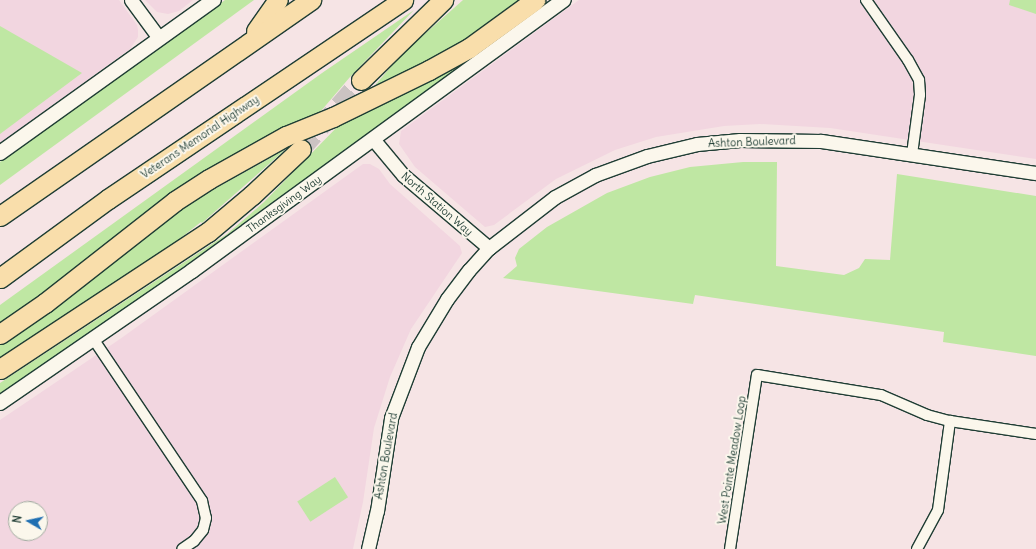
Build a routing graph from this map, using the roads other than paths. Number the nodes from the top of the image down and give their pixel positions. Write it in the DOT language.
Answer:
graph roads {
  1 [pos="131,0"];
  2 [pos="214,0"];
  3 [pos="278,0"];
  4 [pos="311,0"];
  5 [pos="402,0"];
  6 [pos="443,0"];
  7 [pos="535,0"];
  8 [pos="564,0"];
  9 [pos="866,0"];
  10 [pos="159,38"];
  11 [pos="251,39"];
  12 [pos="361,80"];
  13 [pos="373,139"];
  14 [pos="301,149"];
  15 [pos="0,153"];
  16 [pos="912,154"];
  17 [pos="1036,173"];
  18 [pos="0,216"];
  19 [pos="489,248"];
  20 [pos="0,278"];
  21 [pos="0,334"];
  22 [pos="94,340"];
  23 [pos="0,369"];
  24 [pos="0,403"];
  25 [pos="950,421"];
  26 [pos="1036,434"];
  27 [pos="182,549"];
  28 [pos="368,549"];
  29 [pos="730,549"];
  30 [pos="917,549"];
  1 -- 10 [label="street"];
  2 -- 10 [label="main road"];
  3 -- 11 [label="highway"];
  4 -- 11 [label="highway"];
  5 -- 20 [label="highway, Veterans Memorial Highway"];
  6 -- 12 [label="highway"];
  7 -- 21 [label="highway"];
  8 -- 13 [label="main road, Thanksgiving Way"];
  9 -- 16 [label="street"];
  10 -- 15 [label="main road"];
  11 -- 18 [label="highway"];
  13 -- 19 [label="street, North Station Way"];
  13 -- 22 [label="main road, Thanksgiving Way"];
  14 -- 23 [label="highway"];
  16 -- 17 [label="street, Ashton Boulevard"];
  16 -- 19 [label="street, Ashton Boulevard"];
  19 -- 28 [label="street, Ashton Boulevard"];
  22 -- 24 [label="main road, Thanksgiving Way"];
  22 -- 27 [label="street"];
  25 -- 26 [label="street"];
  25 -- 29 [label="street, West Pointe Meadow Loop"];
  25 -- 30 [label="street"];
}
